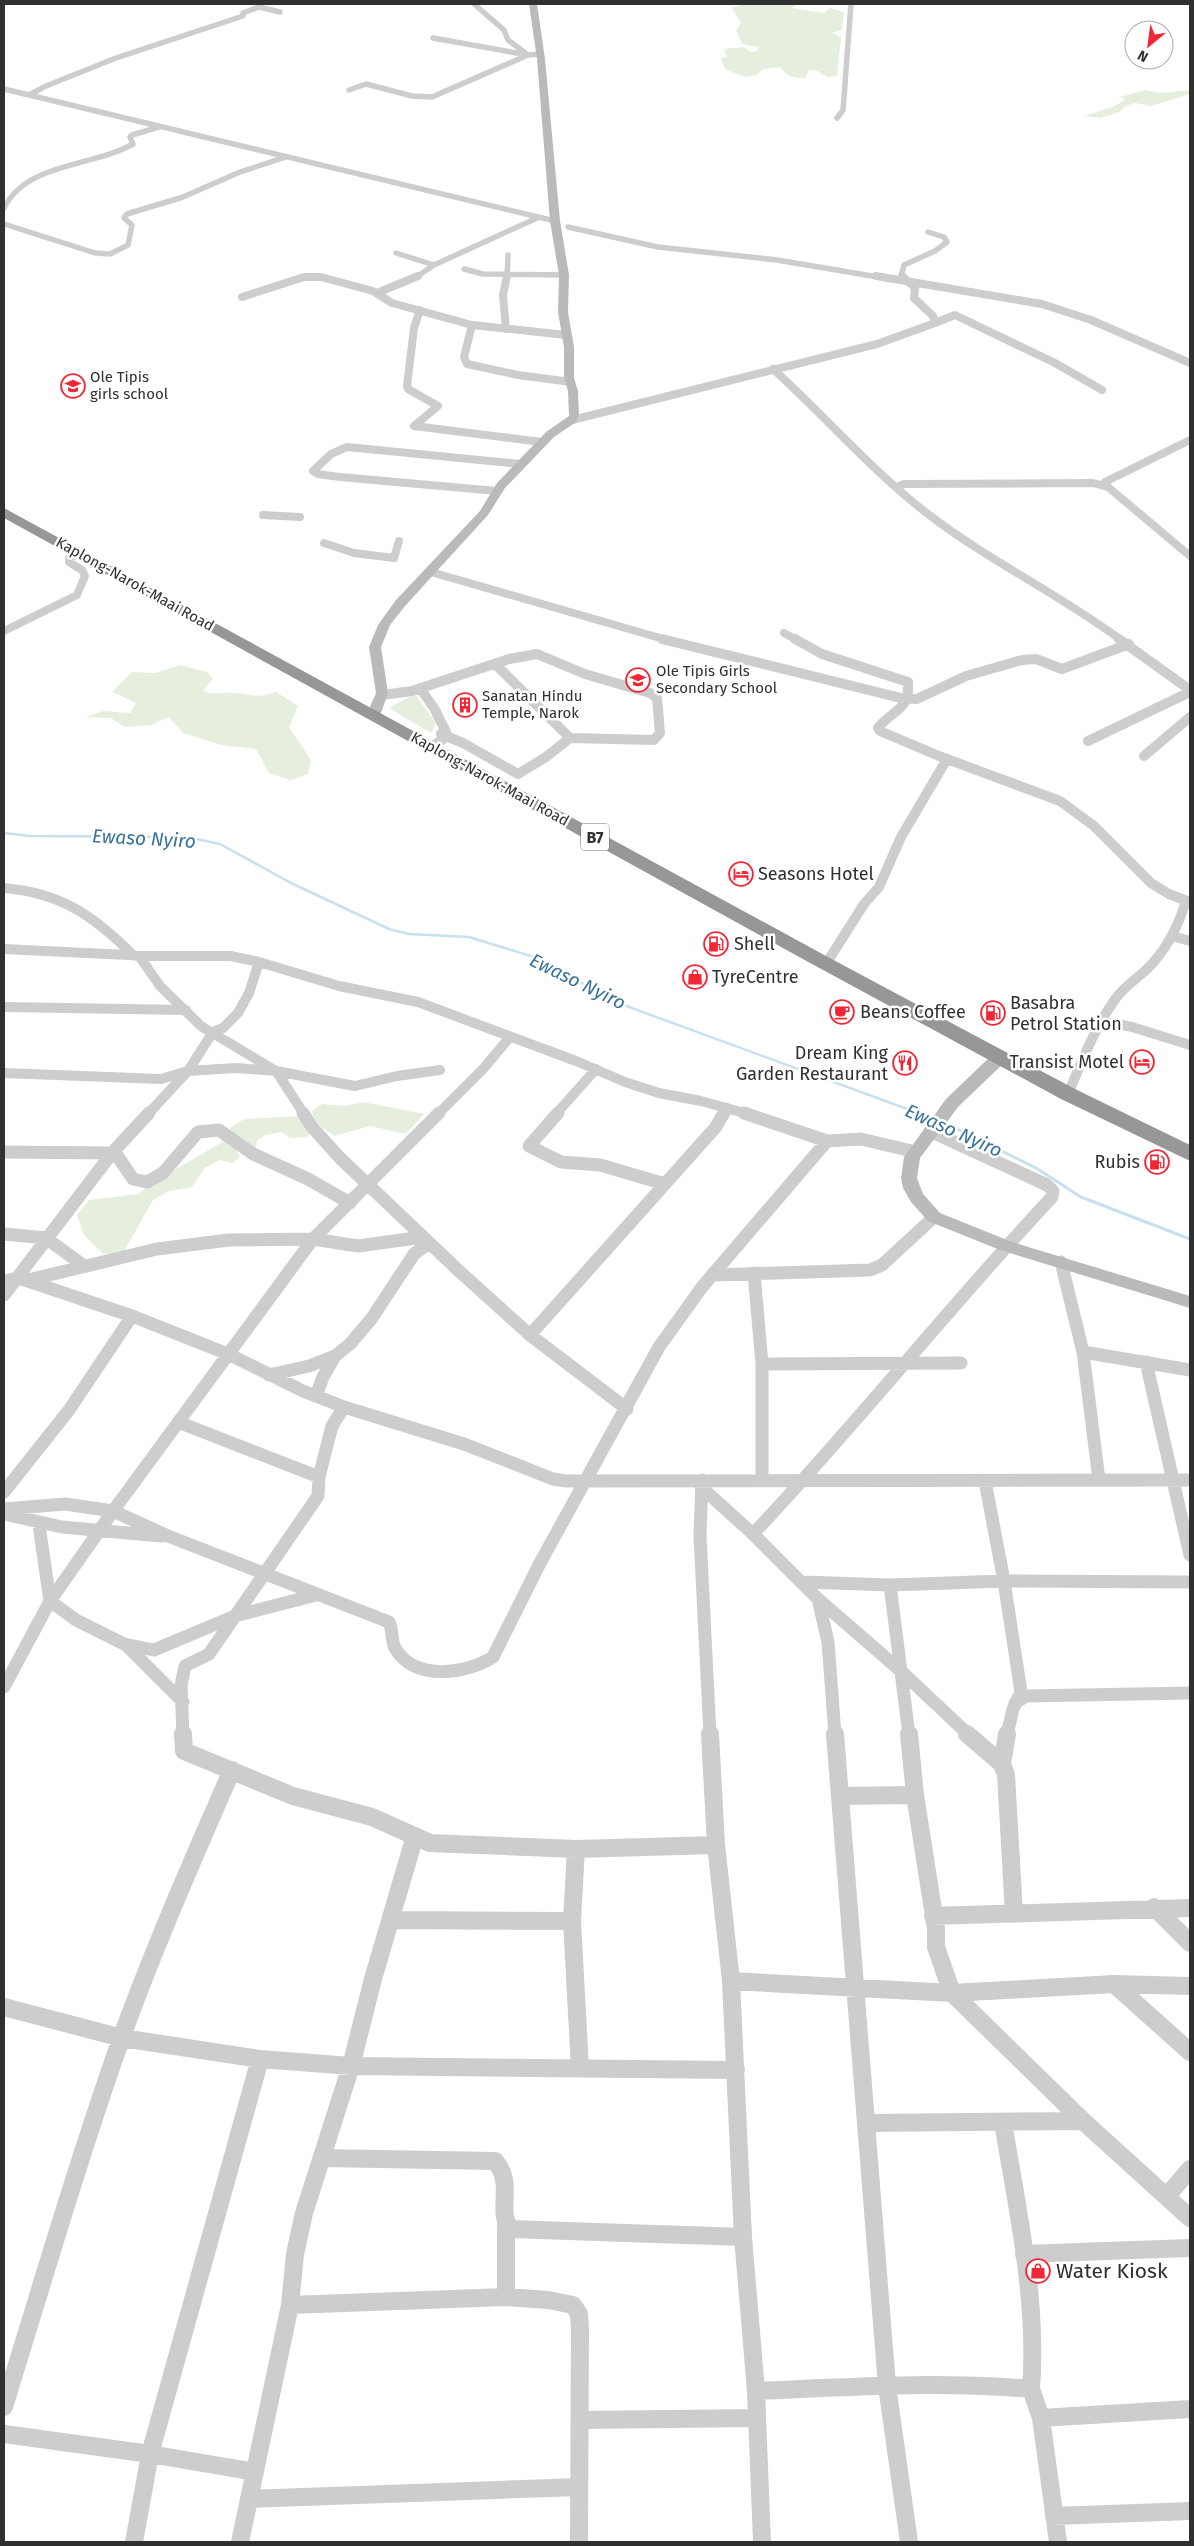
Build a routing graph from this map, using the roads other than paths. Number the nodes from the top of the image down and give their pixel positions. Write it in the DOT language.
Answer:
graph roads {
  1 [pos="474,4"];
  2 [pos="533,4"];
  3 [pos="851,4"];
  4 [pos="280,12"];
  5 [pos="433,38"];
  6 [pos="533,54"];
  7 [pos="4,89"];
  8 [pos="349,90"];
  9 [pos="29,94"];
  10 [pos="836,118"];
  11 [pos="162,126"];
  12 [pos="286,157"];
  13 [pos="4,208"];
  14 [pos="537,218"];
  15 [pos="555,221"];
  16 [pos="4,224"];
  17 [pos="568,227"];
  18 [pos="928,232"];
  19 [pos="396,253"];
  20 [pos="508,255"];
  21 [pos="434,264"];
  22 [pos="464,269"];
  23 [pos="508,274"];
  24 [pos="564,275"];
  25 [pos="908,282"];
  26 [pos="378,293"];
  27 [pos="242,298"];
  28 [pos="420,310"];
  29 [pos="935,323"];
  30 [pos="472,325"];
  31 [pos="506,329"];
  32 [pos="566,335"];
  33 [pos="1190,363"];
  34 [pos="773,369"];
  35 [pos="570,382"];
  36 [pos="1102,390"];
  37 [pos="572,420"];
  38 [pos="1190,440"];
  39 [pos="542,442"];
  40 [pos="521,464"];
  41 [pos="897,487"];
  42 [pos="1108,487"];
  43 [pos="496,491"];
  44 [pos="4,512"];
  45 [pos="263,515"];
  46 [pos="300,517"];
  47 [pos="399,541"];
  48 [pos="324,543"];
  49 [pos="80,554"];
  50 [pos="1190,556"];
  51 [pos="431,572"];
  52 [pos="4,631"];
  53 [pos="784,633"];
  54 [pos="1129,644"];
  55 [pos="495,664"];
  56 [pos="420,688"];
  57 [pos="1190,691"];
  58 [pos="382,695"];
  59 [pos="910,698"];
  60 [pos="373,716"];
  61 [pos="1190,717"];
  62 [pos="570,738"];
  63 [pos="436,741"];
  64 [pos="1088,741"];
  65 [pos="1144,756"];
  66 [pos="946,759"];
  67 [pos="4,888"];
  68 [pos="1188,902"];
  69 [pos="1172,936"];
  70 [pos="1190,941"];
  71 [pos="4,949"];
  72 [pos="136,956"];
  73 [pos="259,962"];
  74 [pos="826,964"];
  75 [pos="4,1007"];
  76 [pos="186,1010"];
  77 [pos="1102,1020"];
  78 [pos="213,1032"];
  79 [pos="510,1037"];
  80 [pos="1190,1045"];
  81 [pos="1000,1057"];
  82 [pos="440,1070"];
  83 [pos="596,1070"];
  84 [pos="188,1071"];
  85 [pos="276,1071"];
  86 [pos="4,1073"];
  87 [pos="1068,1094"];
  88 [pos="727,1108"];
  89 [pos="930,1131"];
  90 [pos="827,1140"];
  91 [pos="4,1152"];
  92 [pos="113,1152"];
  93 [pos="916,1152"];
  94 [pos="1190,1154"];
  95 [pos="665,1184"];
  96 [pos="368,1186"];
  97 [pos="350,1203"];
  98 [pos="934,1217"];
  99 [pos="4,1234"];
  100 [pos="46,1238"];
  101 [pos="313,1238"];
  102 [pos="426,1240"];
  103 [pos="1006,1246"];
  104 [pos="1061,1262"];
  105 [pos="84,1266"];
  106 [pos="754,1273"];
  107 [pos="712,1275"];
  108 [pos="23,1279"];
  109 [pos="4,1281"];
  110 [pos="4,1295"];
  111 [pos="1190,1302"];
  112 [pos="132,1316"];
  113 [pos="530,1335"];
  114 [pos="1083,1352"];
  115 [pos="228,1354"];
  116 [pos="335,1356"];
  117 [pos="907,1362"];
  118 [pos="1146,1362"];
  119 [pos="960,1363"];
  120 [pos="762,1364"];
  121 [pos="1190,1370"];
  122 [pos="269,1375"];
  123 [pos="316,1396"];
  124 [pos="344,1407"];
  125 [pos="627,1409"];
  126 [pos="178,1422"];
  127 [pos="319,1478"];
  128 [pos="587,1479"];
  129 [pos="762,1479"];
  130 [pos="1099,1480"];
  131 [pos="1190,1480"];
  132 [pos="803,1481"];
  133 [pos="985,1481"];
  134 [pos="1174,1481"];
  135 [pos="702,1483"];
  136 [pos="4,1492"];
  137 [pos="4,1509"];
  138 [pos="113,1511"];
  139 [pos="4,1514"];
  140 [pos="39,1525"];
  141 [pos="98,1533"];
  142 [pos="753,1534"];
  143 [pos="168,1536"];
  144 [pos="1190,1554"];
  145 [pos="264,1574"];
  146 [pos="803,1582"];
  147 [pos="1004,1582"];
  148 [pos="1190,1582"];
  149 [pos="890,1585"];
  150 [pos="316,1595"];
  151 [pos="818,1599"];
  152 [pos="50,1601"];
  153 [pos="235,1616"];
  154 [pos="124,1644"];
  155 [pos="902,1672"];
  156 [pos="4,1687"];
  157 [pos="1190,1693"];
  158 [pos="183,1702"];
  159 [pos="1015,1703"];
  160 [pos="1002,1764"];
  161 [pos="232,1770"];
  162 [pos="915,1795"];
  163 [pos="840,1796"];
  164 [pos="414,1839"];
  165 [pos="716,1845"];
  166 [pos="576,1849"];
  167 [pos="1154,1907"];
  168 [pos="1190,1908"];
  169 [pos="1014,1914"];
  170 [pos="933,1916"];
  171 [pos="390,1920"];
  172 [pos="572,1921"];
  173 [pos="1190,1943"];
  174 [pos="731,1981"];
  175 [pos="1114,1984"];
  176 [pos="1190,1986"];
  177 [pos="856,1989"];
  178 [pos="952,1993"];
  179 [pos="4,2007"];
  180 [pos="122,2038"];
  181 [pos="1190,2052"];
  182 [pos="260,2059"];
  183 [pos="351,2066"];
  184 [pos="580,2068"];
  185 [pos="736,2070"];
  186 [pos="1083,2121"];
  187 [pos="1003,2122"];
  188 [pos="866,2123"];
  189 [pos="322,2158"];
  190 [pos="1190,2169"];
  191 [pos="1167,2196"];
  192 [pos="1190,2218"];
  193 [pos="506,2227"];
  194 [pos="744,2237"];
  195 [pos="1190,2248"];
  196 [pos="1024,2254"];
  197 [pos="506,2297"];
  198 [pos="290,2305"];
  199 [pos="887,2386"];
  200 [pos="1031,2389"];
  201 [pos="756,2391"];
  202 [pos="4,2407"];
  203 [pos="1190,2409"];
  204 [pos="1041,2418"];
  205 [pos="580,2420"];
  206 [pos="4,2434"];
  207 [pos="150,2454"];
  208 [pos="255,2472"];
  209 [pos="579,2487"];
  210 [pos="249,2499"];
  211 [pos="1190,2511"];
  212 [pos="1054,2516"];
  213 [pos="134,2542"];
  214 [pos="240,2542"];
  215 [pos="579,2542"];
  216 [pos="762,2542"];
  217 [pos="909,2542"];
  218 [pos="1058,2542"];
  1 -- 6 [label="street"];
  2 -- 6 [label="main road"];
  3 -- 10 [label="street"];
  4 -- 9 [label="street"];
  5 -- 6 [label="street"];
  6 -- 8 [label="street"];
  6 -- 15 [label="main road"];
  7 -- 9 [label="street"];
  9 -- 11 [label="street"];
  11 -- 12 [label="street"];
  11 -- 13 [label="street"];
  12 -- 14 [label="street"];
  12 -- 16 [label="street"];
  14 -- 15 [label="street"];
  14 -- 21 [label="street"];
  15 -- 24 [label="main road"];
  17 -- 25 [label="street"];
  18 -- 25 [label="street"];
  19 -- 21 [label="street"];
  20 -- 23 [label="street"];
  21 -- 26 [label="street"];
  22 -- 23 [label="street"];
  23 -- 24 [label="street"];
  23 -- 31 [label="street"];
  24 -- 32 [label="main road"];
  25 -- 29 [label="street"];
  25 -- 33 [label="street"];
  26 -- 27 [label="street"];
  26 -- 28 [label="street"];
  28 -- 30 [label="street"];
  28 -- 39 [label="street"];
  29 -- 34 [label="street"];
  29 -- 36 [label="street"];
  30 -- 31 [label="street"];
  30 -- 35 [label="street"];
  31 -- 32 [label="street"];
  32 -- 35 [label="main road"];
  34 -- 37 [label="street"];
  34 -- 41 [label="street"];
  35 -- 37 [label="main road"];
  37 -- 39 [label="main road"];
  38 -- 42 [label="street"];
  39 -- 40 [label="main road"];
  40 -- 43 [label="main road"];
  40 -- 43 [label="street"];
  41 -- 42 [label="street"];
  41 -- 54 [label="street"];
  42 -- 50 [label="street"];
  43 -- 51 [label="main road"];
  44 -- 49 [label="highway, Kaplong-Narok-Maai Road / B7"];
  45 -- 46 [label="street"];
  47 -- 48 [label="street"];
  49 -- 52 [label="street"];
  49 -- 60 [label="highway, Kaplong-Narok-Maai Road / B7"];
  51 -- 58 [label="main road"];
  51 -- 59 [label="street"];
  53 -- 59 [label="street"];
  54 -- 57 [label="street"];
  54 -- 59 [label="street"];
  55 -- 56 [label="street"];
  55 -- 62 [label="street"];
  55 -- 62 [label="street"];
  56 -- 58 [label="street"];
  56 -- 63 [label="street"];
  57 -- 64 [label="street"];
  58 -- 60 [label="main road"];
  59 -- 66 [label="street"];
  60 -- 63 [label="highway, Kaplong-Narok-Maai Road / B7"];
  61 -- 65 [label="street"];
  62 -- 63 [label="street"];
  63 -- 74 [label="highway, Kaplong-Narok-Maai Road / B7"];
  66 -- 68 [label="street"];
  66 -- 74 [label="street"];
  67 -- 72 [label="street"];
  68 -- 69 [label="street"];
  69 -- 70 [label="street"];
  69 -- 77 [label="street"];
  71 -- 72 [label="street"];
  72 -- 73 [label="street"];
  72 -- 76 [label="street"];
  73 -- 78 [label="street"];
  73 -- 79 [label="street"];
  74 -- 81 [label="highway, Kaplong-Narok-Maai Road / B7"];
  75 -- 76 [label="street"];
  76 -- 78 [label="street"];
  77 -- 80 [label="street"];
  77 -- 87 [label="street"];
  78 -- 84 [label="street"];
  78 -- 85 [label="street"];
  79 -- 83 [label="street"];
  79 -- 96 [label="street"];
  81 -- 87 [label="highway, Kaplong-Narok-Maai Road / B7"];
  81 -- 89 [label="main road"];
  82 -- 85 [label="street"];
  83 -- 88 [label="street"];
  83 -- 95 [label="street"];
  84 -- 85 [label="street"];
  84 -- 86 [label="street"];
  84 -- 92 [label="street"];
  85 -- 96 [label="street"];
  87 -- 94 [label="highway, Kaplong-Narok-Maai Road / B7"];
  88 -- 90 [label="street"];
  88 -- 95 [label="street"];
  89 -- 93 [label="main road"];
  89 -- 103 [label="street"];
  90 -- 93 [label="street"];
  90 -- 107 [label="street"];
  91 -- 92 [label="street"];
  92 -- 97 [label="street"];
  92 -- 100 [label="street"];
  93 -- 98 [label="main road"];
  95 -- 113 [label="street"];
  96 -- 97 [label="street"];
  96 -- 102 [label="street"];
  97 -- 101 [label="street"];
  98 -- 103 [label="main road"];
  98 -- 106 [label="street"];
  99 -- 100 [label="street"];
  100 -- 105 [label="street"];
  100 -- 108 [label="street"];
  101 -- 102 [label="street"];
  101 -- 105 [label="street"];
  101 -- 115 [label="street"];
  102 -- 113 [label="street"];
  102 -- 116 [label="street"];
  103 -- 104 [label="main road"];
  103 -- 117 [label="street"];
  104 -- 111 [label="main road"];
  104 -- 114 [label="street"];
  105 -- 108 [label="street"];
  106 -- 107 [label="street"];
  106 -- 120 [label="street"];
  107 -- 125 [label="street"];
  108 -- 109 [label="street"];
  108 -- 110 [label="street"];
  108 -- 112 [label="street"];
  112 -- 115 [label="street"];
  112 -- 136 [label="street"];
  113 -- 125 [label="street"];
  114 -- 118 [label="street"];
  114 -- 130 [label="street"];
  115 -- 122 [label="street"];
  115 -- 126 [label="street"];
  116 -- 122 [label="street"];
  116 -- 123 [label="street"];
  117 -- 119 [label="street"];
  117 -- 120 [label="street"];
  117 -- 132 [label="street"];
  118 -- 121 [label="street"];
  118 -- 134 [label="street"];
  120 -- 129 [label="street"];
  122 -- 123 [label="street"];
  123 -- 124 [label="street"];
  124 -- 127 [label="street"];
  124 -- 128 [label="street"];
  125 -- 128 [label="street"];
  126 -- 127 [label="street"];
  126 -- 138 [label="street"];
  127 -- 145 [label="street"];
  128 -- 135 [label="street"];
  128 -- 150 [label="street"];
  129 -- 132 [label="street"];
  129 -- 135 [label="street"];
  130 -- 133 [label="street"];
  130 -- 134 [label="street"];
  131 -- 134 [label="street"];
  132 -- 133 [label="street"];
  132 -- 142 [label="street"];
  133 -- 147 [label="street"];
  134 -- 144 [label="street"];
  135 -- 142 [label="street"];
  135 -- 165 [label="street"];
  137 -- 138 [label="street"];
  138 -- 141 [label="street"];
  138 -- 143 [label="street"];
  139 -- 140 [label="street"];
  140 -- 141 [label="street"];
  140 -- 152 [label="street"];
  141 -- 143 [label="street"];
  141 -- 152 [label="street"];
  142 -- 146 [label="street"];
  143 -- 145 [label="street"];
  145 -- 150 [label="street"];
  145 -- 153 [label="street"];
  146 -- 149 [label="street"];
  146 -- 151 [label="street"];
  147 -- 148 [label="street"];
  147 -- 149 [label="street"];
  147 -- 159 [label="street"];
  149 -- 155 [label="street"];
  150 -- 153 [label="street"];
  151 -- 155 [label="street"];
  151 -- 163 [label="street"];
  152 -- 154 [label="street"];
  152 -- 156 [label="street"];
  153 -- 154 [label="street"];
  153 -- 158 [label="street"];
  154 -- 158 [label="street"];
  155 -- 160 [label="street"];
  155 -- 162 [label="street"];
  157 -- 159 [label="street"];
  158 -- 161 [label="street"];
  159 -- 160 [label="street"];
  160 -- 169 [label="street"];
  161 -- 164 [label="street"];
  161 -- 180 [label="street"];
  162 -- 163 [label="street"];
  162 -- 170 [label="street"];
  163 -- 177 [label="street"];
  164 -- 166 [label="street"];
  164 -- 171 [label="street"];
  165 -- 166 [label="street"];
  165 -- 174 [label="street"];
  166 -- 172 [label="street"];
  167 -- 168 [label="street"];
  167 -- 169 [label="street"];
  167 -- 173 [label="street"];
  169 -- 170 [label="street"];
  170 -- 178 [label="street"];
  171 -- 172 [label="street"];
  171 -- 183 [label="street"];
  172 -- 184 [label="street"];
  174 -- 177 [label="street"];
  174 -- 185 [label="street"];
  175 -- 176 [label="street"];
  175 -- 178 [label="street"];
  175 -- 181 [label="street"];
  177 -- 178 [label="street"];
  177 -- 188 [label="street"];
  178 -- 186 [label="street"];
  179 -- 180 [label="street"];
  180 -- 182 [label="street"];
  180 -- 202 [label="street"];
  182 -- 183 [label="street"];
  182 -- 207 [label="street"];
  183 -- 184 [label="street"];
  183 -- 189 [label="street"];
  184 -- 185 [label="street"];
  185 -- 194 [label="street"];
  186 -- 187 [label="street"];
  186 -- 191 [label="street"];
  187 -- 188 [label="street"];
  187 -- 196 [label="street"];
  188 -- 199 [label="street"];
  189 -- 193 [label="street"];
  189 -- 198 [label="street"];
  190 -- 191 [label="street"];
  191 -- 192 [label="street"];
  193 -- 194 [label="street"];
  193 -- 197 [label="street"];
  194 -- 201 [label="street"];
  195 -- 196 [label="street"];
  196 -- 200 [label="street"];
  197 -- 198 [label="street"];
  197 -- 205 [label="street"];
  198 -- 208 [label="street"];
  199 -- 200 [label="street"];
  199 -- 201 [label="street"];
  199 -- 217 [label="street"];
  200 -- 204 [label="street"];
  201 -- 205 [label="street"];
  201 -- 216 [label="street"];
  203 -- 204 [label="street"];
  204 -- 212 [label="street"];
  205 -- 209 [label="street"];
  206 -- 207 [label="street"];
  207 -- 208 [label="street"];
  207 -- 213 [label="street"];
  208 -- 210 [label="street"];
  209 -- 210 [label="street"];
  209 -- 215 [label="street"];
  210 -- 214 [label="street"];
  211 -- 212 [label="street"];
  212 -- 218 [label="street"];
}
